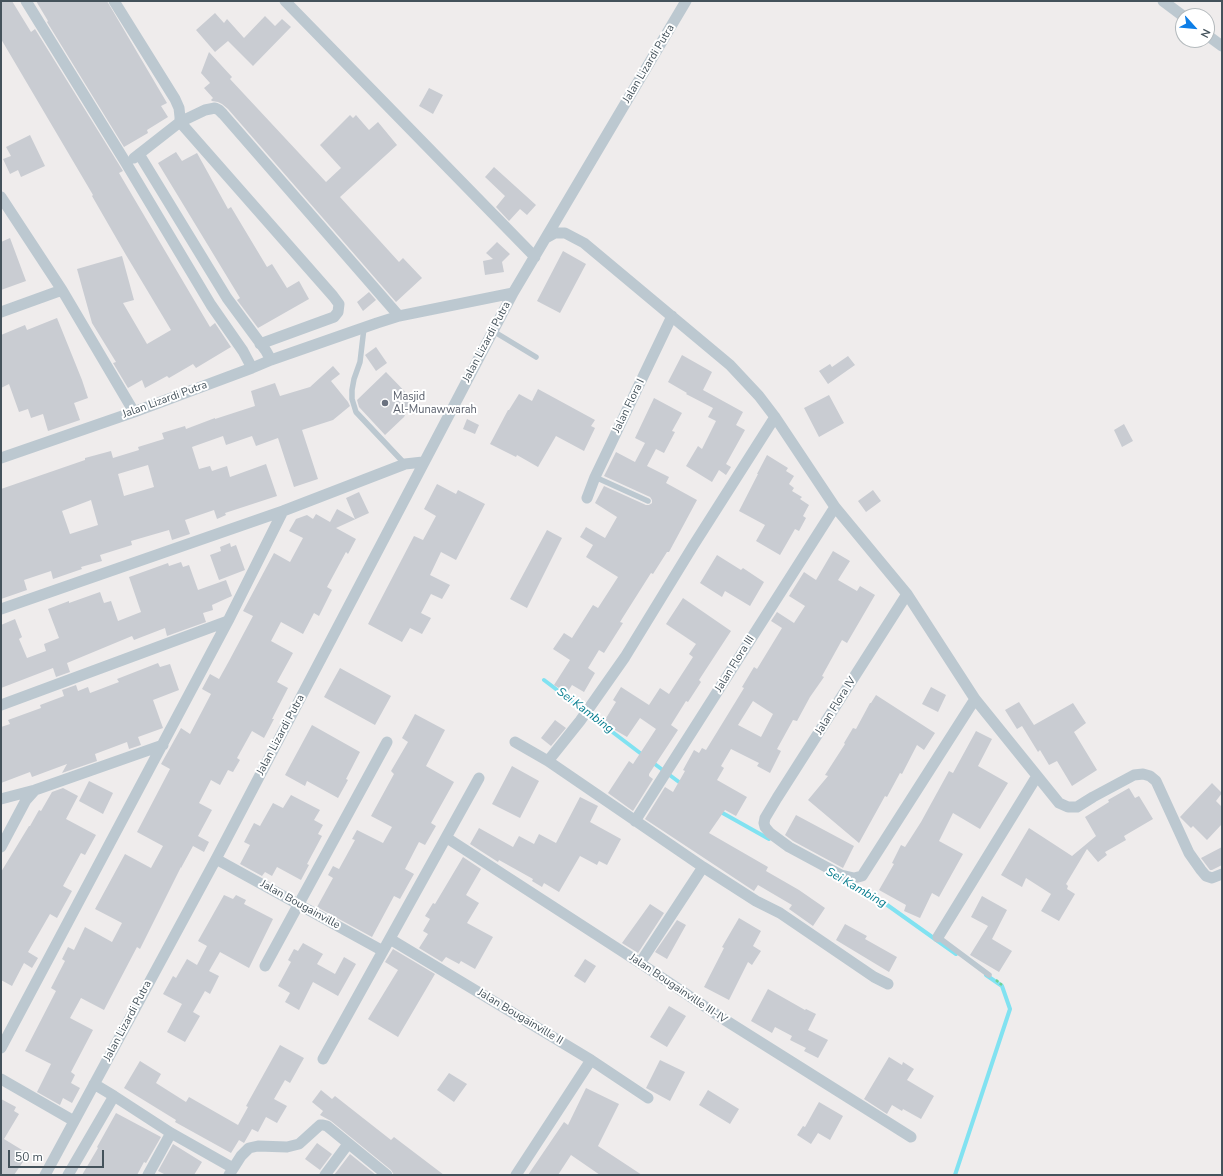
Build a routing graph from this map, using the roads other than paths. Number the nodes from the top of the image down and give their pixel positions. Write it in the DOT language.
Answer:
graph roads {
  1 [pos="26,1"];
  2 [pos="114,1"];
  3 [pos="285,1"];
  4 [pos="1163,1"];
  5 [pos="683,2"];
  6 [pos="1175,10"];
  7 [pos="180,122"];
  8 [pos="138,154"];
  9 [pos="126,162"];
  10 [pos="1,196"];
  11 [pos="546,238"];
  12 [pos="535,257"];
  13 [pos="62,290"];
  14 [pos="513,293"];
  15 [pos="227,298"];
  16 [pos="211,305"];
  17 [pos="1,312"];
  18 [pos="672,316"];
  19 [pos="396,317"];
  20 [pos="364,328"];
  21 [pos="493,331"];
  22 [pos="260,344"];
  23 [pos="536,358"];
  24 [pos="271,360"];
  25 [pos="252,368"];
  26 [pos="134,412"];
  27 [pos="775,417"];
  28 [pos="1,458"];
  29 [pos="423,462"];
  30 [pos="405,464"];
  31 [pos="595,477"];
  32 [pos="587,498"];
  33 [pos="648,501"];
  34 [pos="835,507"];
  35 [pos="283,510"];
  36 [pos="907,594"];
  37 [pos="1,609"];
  38 [pos="228,621"];
  39 [pos="975,699"];
  40 [pos="1,704"];
  41 [pos="387,742"];
  42 [pos="515,742"];
  43 [pos="163,745"];
  44 [pos="548,761"];
  45 [pos="1037,776"];
  46 [pos="479,778"];
  47 [pos="35,790"];
  48 [pos="1,799"];
  49 [pos="635,821"];
  50 [pos="447,838"];
  51 [pos="1,847"];
  52 [pos="216,859"];
  53 [pos="703,867"];
  54 [pos="1222,874"];
  55 [pos="298,904"];
  56 [pos="938,937"];
  57 [pos="390,939"];
  58 [pos="383,951"];
  59 [pos="640,963"];
  60 [pos="265,966"];
  61 [pos="989,975"];
  62 [pos="888,984"];
  63 [pos="1,1048"];
  64 [pos="323,1059"];
  65 [pos="591,1060"];
  66 [pos="1,1079"];
  67 [pos="94,1084"];
  68 [pos="114,1096"];
  69 [pos="648,1098"];
  70 [pos="74,1121"];
  71 [pos="171,1133"];
  72 [pos="911,1137"];
  73 [pos="348,1144"];
  74 [pos="231,1172"];
  75 [pos="45,1175"];
  76 [pos="68,1175"];
  77 [pos="148,1175"];
  78 [pos="325,1175"];
  79 [pos="387,1175"];
  80 [pos="516,1175"];
  1 -- 9 [label="street"];
  2 -- 7 [label="street"];
  3 -- 12 [label="street"];
  4 -- 6 [label="street"];
  5 -- 11 [label="street, Jalan Lizardi Putra"];
  7 -- 8 [label="street"];
  7 -- 19 [label="street"];
  7 -- 22 [label="street"];
  8 -- 9 [label="street"];
  8 -- 15 [label="street"];
  9 -- 16 [label="street"];
  10 -- 13 [label="street"];
  11 -- 12 [label="street, Jalan Lizardi Putra"];
  11 -- 18 [label="street"];
  12 -- 14 [label="street, Jalan Lizardi Putra"];
  13 -- 17 [label="street"];
  13 -- 26 [label="street"];
  14 -- 19 [label="street, Jalan Lizardi Putra"];
  14 -- 21 [label="street, Jalan Lizardi Putra"];
  15 -- 16 [label="street"];
  15 -- 22 [label="street"];
  16 -- 25 [label="street"];
  18 -- 27 [label="street"];
  18 -- 31 [label="street, Jalan Flora I"];
  19 -- 20 [label="street, Jalan Lizardi Putra"];
  20 -- 24 [label="street, Jalan Lizardi Putra"];
  20 -- 30 [label="lane"];
  21 -- 23 [label="lane"];
  21 -- 29 [label="street, Jalan Lizardi Putra"];
  22 -- 24 [label="street"];
  24 -- 25 [label="street, Jalan Lizardi Putra"];
  25 -- 26 [label="street, Jalan Lizardi Putra"];
  26 -- 28 [label="street, Jalan Lizardi Putra"];
  27 -- 34 [label="street"];
  27 -- 44 [label="street"];
  29 -- 30 [label="street"];
  29 -- 52 [label="street, Jalan Lizardi Putra"];
  30 -- 35 [label="street"];
  31 -- 32 [label="street, Jalan Flora I"];
  31 -- 33 [label="lane"];
  34 -- 36 [label="street"];
  34 -- 49 [label="street, Jalan Flora III"];
  35 -- 37 [label="street"];
  35 -- 38 [label="street"];
  36 -- 39 [label="street"];
  36 -- 39 [label="street, Jalan Flora IV"];
  38 -- 40 [label="street"];
  38 -- 43 [label="street"];
  39 -- 45 [label="street"];
  41 -- 55 [label="street"];
  42 -- 44 [label="street"];
  43 -- 47 [label="street"];
  43 -- 63 [label="street"];
  44 -- 49 [label="street"];
  45 -- 54 [label="street"];
  45 -- 56 [label="street"];
  46 -- 50 [label="street"];
  47 -- 48 [label="street"];
  47 -- 51 [label="street"];
  49 -- 53 [label="street"];
  50 -- 57 [label="street"];
  50 -- 59 [label="street, Jalan Bougainville III-IV"];
  52 -- 55 [label="street, Jalan Bougainville"];
  52 -- 67 [label="street, Jalan Lizardi Putra"];
  53 -- 59 [label="street"];
  53 -- 62 [label="street"];
  55 -- 58 [label="street, Jalan Bougainville"];
  55 -- 60 [label="street"];
  56 -- 61 [label="lane"];
  57 -- 58 [label="street"];
  57 -- 65 [label="street, Jalan Bougainville II"];
  58 -- 64 [label="street"];
  59 -- 72 [label="street, Jalan Bougainville III-IV"];
  65 -- 69 [label="street, Jalan Bougainville II"];
  65 -- 80 [label="street"];
  66 -- 70 [label="street"];
  67 -- 68 [label="street"];
  67 -- 70 [label="street, Jalan Lizardi Putra"];
  68 -- 71 [label="street"];
  68 -- 76 [label="street"];
  70 -- 75 [label="street, Jalan Lizardi Putra"];
  71 -- 74 [label="street"];
  71 -- 77 [label="street"];
  73 -- 74 [label="street"];
  73 -- 78 [label="street"];
  73 -- 79 [label="street"];
}
